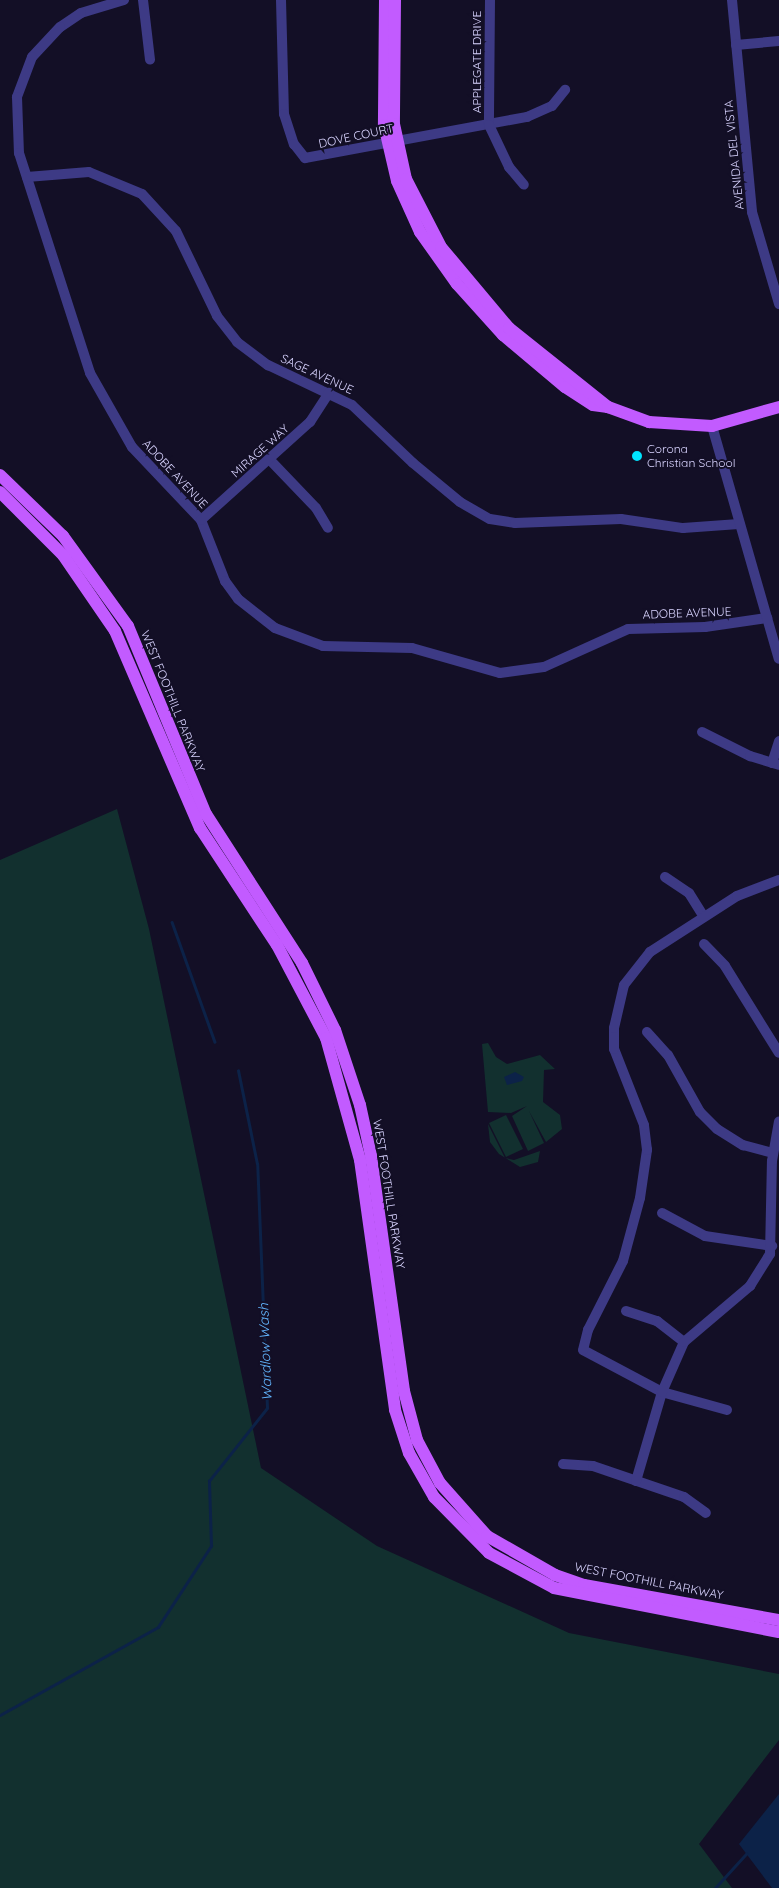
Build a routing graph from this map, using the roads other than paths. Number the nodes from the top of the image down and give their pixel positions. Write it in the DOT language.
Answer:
graph roads {
  1 [pos="124,0"];
  2 [pos="144,0"];
  3 [pos="281,0"];
  4 [pos="386,0"];
  5 [pos="395,0"];
  6 [pos="490,0"];
  7 [pos="732,0"];
  8 [pos="779,41"];
  9 [pos="736,45"];
  10 [pos="150,60"];
  11 [pos="565,90"];
  12 [pos="489,125"];
  13 [pos="393,141"];
  14 [pos="27,177"];
  15 [pos="524,185"];
  16 [pos="778,299"];
  17 [pos="329,393"];
  18 [pos="779,407"];
  19 [pos="712,426"];
  20 [pos="270,460"];
  21 [pos="0,475"];
  22 [pos="0,492"];
  23 [pos="200,520"];
  24 [pos="739,524"];
  25 [pos="328,528"];
  26 [pos="767,618"];
  27 [pos="779,659"];
  28 [pos="702,732"];
  29 [pos="779,741"];
  30 [pos="776,764"];
  31 [pos="665,877"];
  32 [pos="779,880"];
  33 [pos="704,917"];
  34 [pos="704,944"];
  35 [pos="647,1032"];
  36 [pos="779,1053"];
  37 [pos="779,1122"];
  38 [pos="772,1153"];
  39 [pos="662,1213"];
  40 [pos="772,1246"];
  41 [pos="626,1310"];
  42 [pos="684,1342"];
  43 [pos="662,1392"];
  44 [pos="727,1410"];
  45 [pos="564,1464"];
  46 [pos="636,1481"];
  47 [pos="706,1514"];
  48 [pos="779,1620"];
  49 [pos="779,1632"];
  1 -- 14 [label="street, ADOBE AVENUE"];
  2 -- 10 [label="street"];
  3 -- 13 [label="street, DOVE COURT"];
  4 -- 13 [label="main road"];
  5 -- 13 [label="main road"];
  6 -- 12 [label="street, APPLEGATE DRIVE"];
  7 -- 9 [label="street, AVENIDA DEL VISTA"];
  8 -- 9 [label="street"];
  9 -- 16 [label="street, AVENIDA DEL VISTA"];
  11 -- 12 [label="street, DOVE COURT"];
  12 -- 13 [label="street, DOVE COURT"];
  12 -- 15 [label="street"];
  13 -- 19 [label="main road"];
  14 -- 17 [label="street, SAGE AVENUE"];
  14 -- 23 [label="street, ADOBE AVENUE"];
  17 -- 20 [label="street, MIRAGE WAY"];
  17 -- 24 [label="street, SAGE AVENUE"];
  18 -- 19 [label="main road"];
  19 -- 24 [label="street"];
  20 -- 23 [label="street, MIRAGE WAY"];
  20 -- 25 [label="street"];
  21 -- 48 [label="main road, WEST FOOTHILL PARKWAY"];
  22 -- 49 [label="main road, WEST FOOTHILL PARKWAY"];
  23 -- 26 [label="street, ADOBE AVENUE"];
  24 -- 26 [label="street"];
  26 -- 27 [label="street"];
  28 -- 30 [label="street"];
  29 -- 30 [label="street"];
  31 -- 33 [label="street"];
  32 -- 33 [label="street"];
  33 -- 43 [label="street"];
  34 -- 36 [label="street"];
  35 -- 38 [label="street"];
  37 -- 38 [label="street"];
  38 -- 40 [label="street"];
  39 -- 40 [label="street"];
  40 -- 42 [label="street"];
  41 -- 42 [label="street"];
  42 -- 43 [label="street"];
  43 -- 44 [label="street"];
  43 -- 46 [label="street"];
  45 -- 46 [label="street"];
  46 -- 47 [label="street"];
}
